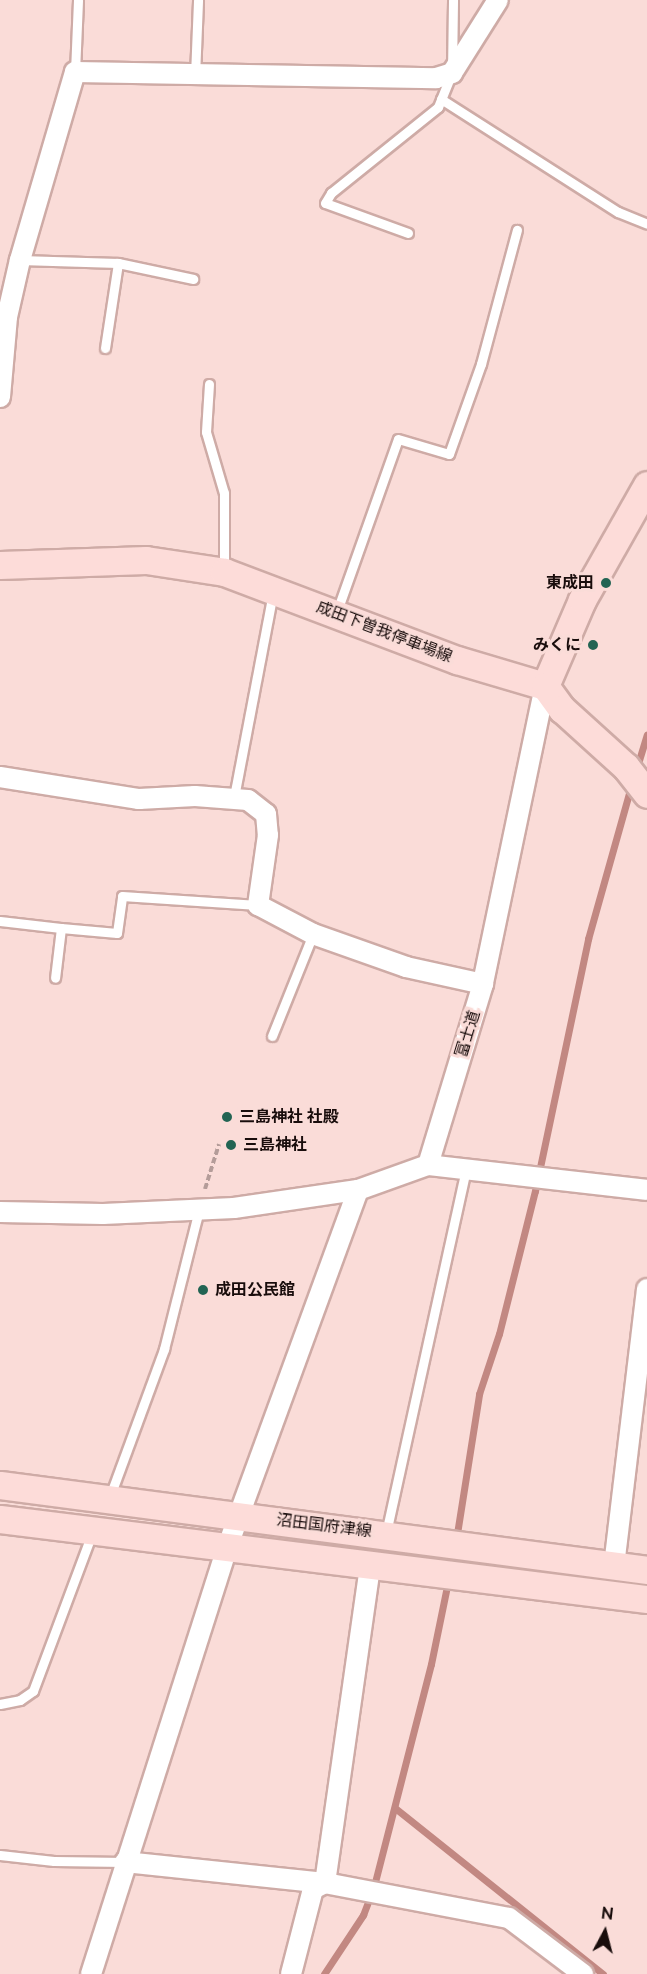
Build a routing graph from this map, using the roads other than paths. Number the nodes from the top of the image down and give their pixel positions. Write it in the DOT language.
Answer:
graph roads {
  1 [pos="78,0"];
  2 [pos="198,0"];
  3 [pos="453,0"];
  4 [pos="498,0"];
  5 [pos="75,72"];
  6 [pos="452,73"];
  7 [pos="195,76"];
  8 [pos="441,99"];
  9 [pos="647,224"];
  10 [pos="518,230"];
  11 [pos="408,233"];
  12 [pos="20,260"];
  13 [pos="118,262"];
  14 [pos="193,279"];
  15 [pos="105,348"];
  16 [pos="209,384"];
  17 [pos="0,397"];
  18 [pos="647,485"];
  19 [pos="0,565"];
  20 [pos="224,572"];
  21 [pos="274,590"];
  22 [pos="336,613"];
  23 [pos="545,687"];
  24 [pos="0,777"];
  25 [pos="638,782"];
  26 [pos="234,797"];
  27 [pos="258,905"];
  28 [pos="0,921"];
  29 [pos="61,928"];
  30 [pos="314,933"];
  31 [pos="55,978"];
  32 [pos="483,984"];
  33 [pos="272,1036"];
  34 [pos="428,1165"];
  35 [pos="466,1170"];
  36 [pos="358,1190"];
  37 [pos="647,1190"];
  38 [pos="199,1210"];
  39 [pos="0,1212"];
  40 [pos="647,1288"];
  41 [pos="640,1384"];
  42 [pos="0,1485"];
  43 [pos="109,1498"];
  44 [pos="240,1516"];
  45 [pos="0,1519"];
  46 [pos="93,1531"];
  47 [pos="386,1533"];
  48 [pos="227,1548"];
  49 [pos="614,1566"];
  50 [pos="370,1567"];
  51 [pos="647,1569"];
  52 [pos="647,1599"];
  53 [pos="0,1704"];
  54 [pos="0,1855"];
  55 [pos="125,1862"];
  56 [pos="325,1883"];
  57 [pos="91,1974"];
  58 [pos="291,1974"];
  59 [pos="583,1974"];
  1 -- 5 [label="lane"];
  2 -- 7 [label="lane"];
  3 -- 6 [label="lane"];
  4 -- 6 [label="street"];
  5 -- 7 [label="street"];
  5 -- 12 [label="street"];
  6 -- 7 [label="street"];
  6 -- 8 [label="lane"];
  8 -- 9 [label="lane"];
  8 -- 11 [label="lane"];
  10 -- 22 [label="lane"];
  12 -- 13 [label="lane"];
  12 -- 17 [label="street"];
  13 -- 14 [label="lane"];
  13 -- 15 [label="lane"];
  16 -- 20 [label="lane"];
  18 -- 23 [label="main road"];
  19 -- 20 [label="main road, 成田下曽我停車場線"];
  20 -- 21 [label="main road, 成田下曽我停車場線"];
  21 -- 22 [label="main road, 成田下曽我停車場線"];
  21 -- 26 [label="lane"];
  22 -- 23 [label="main road, 成田下曽我停車場線"];
  23 -- 25 [label="main road"];
  23 -- 32 [label="street, 富士道"];
  24 -- 26 [label="street"];
  26 -- 27 [label="street"];
  27 -- 29 [label="lane"];
  27 -- 30 [label="street"];
  28 -- 29 [label="lane"];
  29 -- 31 [label="lane"];
  30 -- 32 [label="street"];
  30 -- 33 [label="lane"];
  32 -- 34 [label="street, 富士道"];
  34 -- 35 [label="street"];
  34 -- 36 [label="street"];
  35 -- 37 [label="street"];
  35 -- 47 [label="lane"];
  36 -- 38 [label="street"];
  36 -- 44 [label="street"];
  38 -- 39 [label="street"];
  38 -- 43 [label="lane"];
  40 -- 41 [label="street"];
  41 -- 49 [label="street"];
  42 -- 43 [label="main road, 沼田国府津線"];
  43 -- 44 [label="main road, 沼田国府津線"];
  44 -- 47 [label="main road, 沼田国府津線"];
  44 -- 48 [label="street"];
  45 -- 46 [label="main road, 沼田国府津線"];
  46 -- 48 [label="main road, 沼田国府津線"];
  46 -- 53 [label="lane"];
  47 -- 49 [label="main road, 沼田国府津線"];
  48 -- 50 [label="main road, 沼田国府津線"];
  48 -- 55 [label="street"];
  49 -- 51 [label="main road, 沼田国府津線"];
  50 -- 52 [label="main road, 沼田国府津線"];
  50 -- 56 [label="street"];
  54 -- 55 [label="lane"];
  55 -- 56 [label="street"];
  55 -- 57 [label="street"];
  56 -- 58 [label="street"];
  56 -- 59 [label="street"];
}
